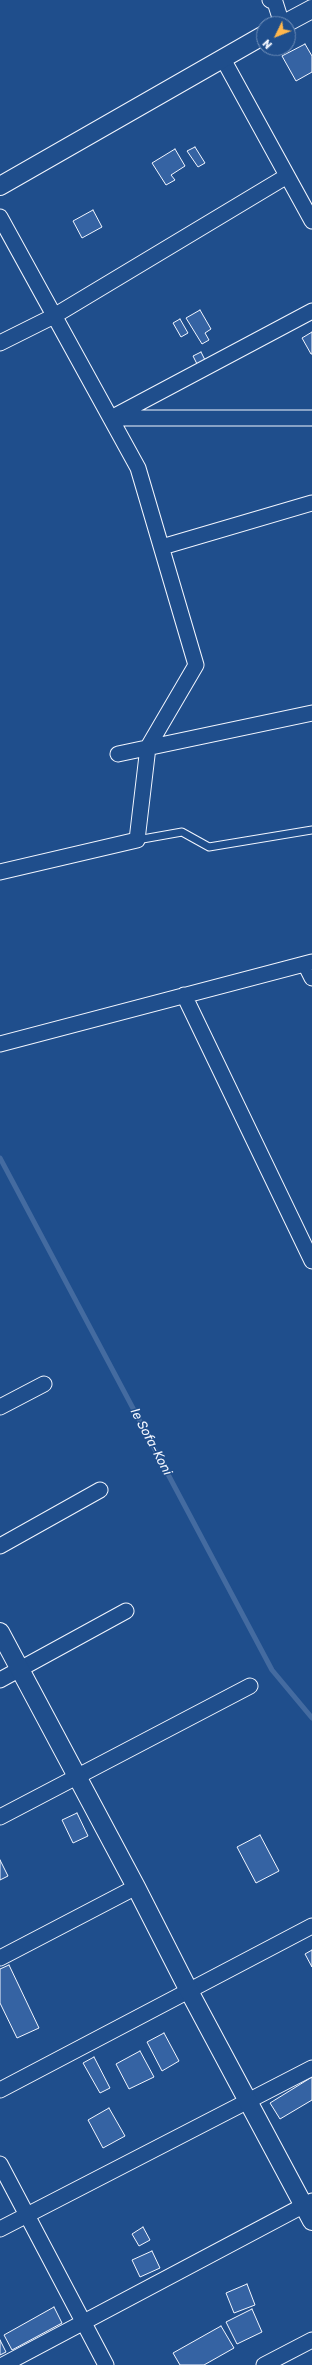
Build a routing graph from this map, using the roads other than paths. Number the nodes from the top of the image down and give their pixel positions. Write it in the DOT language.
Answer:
graph roads {
  1 [pos="270,0"];
  2 [pos="312,9"];
  3 [pos="280,16"];
  4 [pos="296,17"];
  5 [pos="256,40"];
  6 [pos="223,59"];
  7 [pos="287,176"];
  8 [pos="0,186"];
  9 [pos="0,217"];
  10 [pos="312,221"];
  11 [pos="312,311"];
  12 [pos="54,316"];
  13 [pos="0,343"];
  14 [pos="110,418"];
  15 [pos="312,418"];
  16 [pos="312,503"];
  17 [pos="162,547"];
  18 [pos="312,713"];
  19 [pos="148,747"];
  20 [pos="118,754"];
  21 [pos="312,830"];
  22 [pos="137,840"];
  23 [pos="0,872"];
  24 [pos="308,963"];
  25 [pos="312,978"];
  26 [pos="184,995"];
  27 [pos="0,1044"];
  28 [pos="312,1261"];
  29 [pos="44,1384"];
  30 [pos="0,1407"];
  31 [pos="100,1490"];
  32 [pos="0,1546"];
  33 [pos="126,1611"];
  34 [pos="0,1632"];
  35 [pos="20,1670"];
  36 [pos="0,1680"];
  37 [pos="250,1686"];
  38 [pos="76,1776"];
  39 [pos="0,1817"];
  40 [pos="136,1887"];
  41 [pos="312,1926"];
  42 [pos="0,1958"];
  43 [pos="189,1992"];
  44 [pos="312,2068"];
  45 [pos="0,2090"];
  46 [pos="248,2101"];
  47 [pos="0,2164"];
  48 [pos="309,2209"];
  49 [pos="26,2215"];
  50 [pos="0,2229"];
  51 [pos="83,2323"];
  52 [pos="312,2340"];
  53 [pos="3,2365"];
  54 [pos="106,2365"];
  55 [pos="264,2365"];
  1 -- 3 [label="street"];
  2 -- 4 [label="street"];
  5 -- 6 [label="street"];
  6 -- 7 [label="street"];
  6 -- 8 [label="street"];
  7 -- 10 [label="street"];
  7 -- 12 [label="street"];
  9 -- 12 [label="street"];
  11 -- 14 [label="street"];
  12 -- 13 [label="street"];
  12 -- 14 [label="street"];
  14 -- 15 [label="street"];
  14 -- 17 [label="street"];
  16 -- 17 [label="street"];
  17 -- 19 [label="street"];
  18 -- 19 [label="street"];
  19 -- 20 [label="street"];
  19 -- 22 [label="street"];
  21 -- 22 [label="lane"];
  22 -- 23 [label="street"];
  24 -- 25 [label="street"];
  24 -- 26 [label="street"];
  26 -- 27 [label="street"];
  26 -- 28 [label="street"];
  29 -- 30 [label="street"];
  31 -- 32 [label="street"];
  33 -- 35 [label="street"];
  34 -- 35 [label="street"];
  35 -- 36 [label="street"];
  35 -- 38 [label="street"];
  37 -- 38 [label="street"];
  38 -- 39 [label="street"];
  38 -- 40 [label="street"];
  40 -- 42 [label="street"];
  40 -- 43 [label="street"];
  41 -- 43 [label="street"];
  43 -- 45 [label="street"];
  43 -- 46 [label="street"];
  44 -- 46 [label="street"];
  46 -- 48 [label="street"];
  46 -- 49 [label="street"];
  47 -- 49 [label="street"];
  48 -- 51 [label="street"];
  49 -- 50 [label="street"];
  49 -- 51 [label="street"];
  51 -- 53 [label="street"];
  51 -- 54 [label="street"];
  52 -- 55 [label="street"];
}
